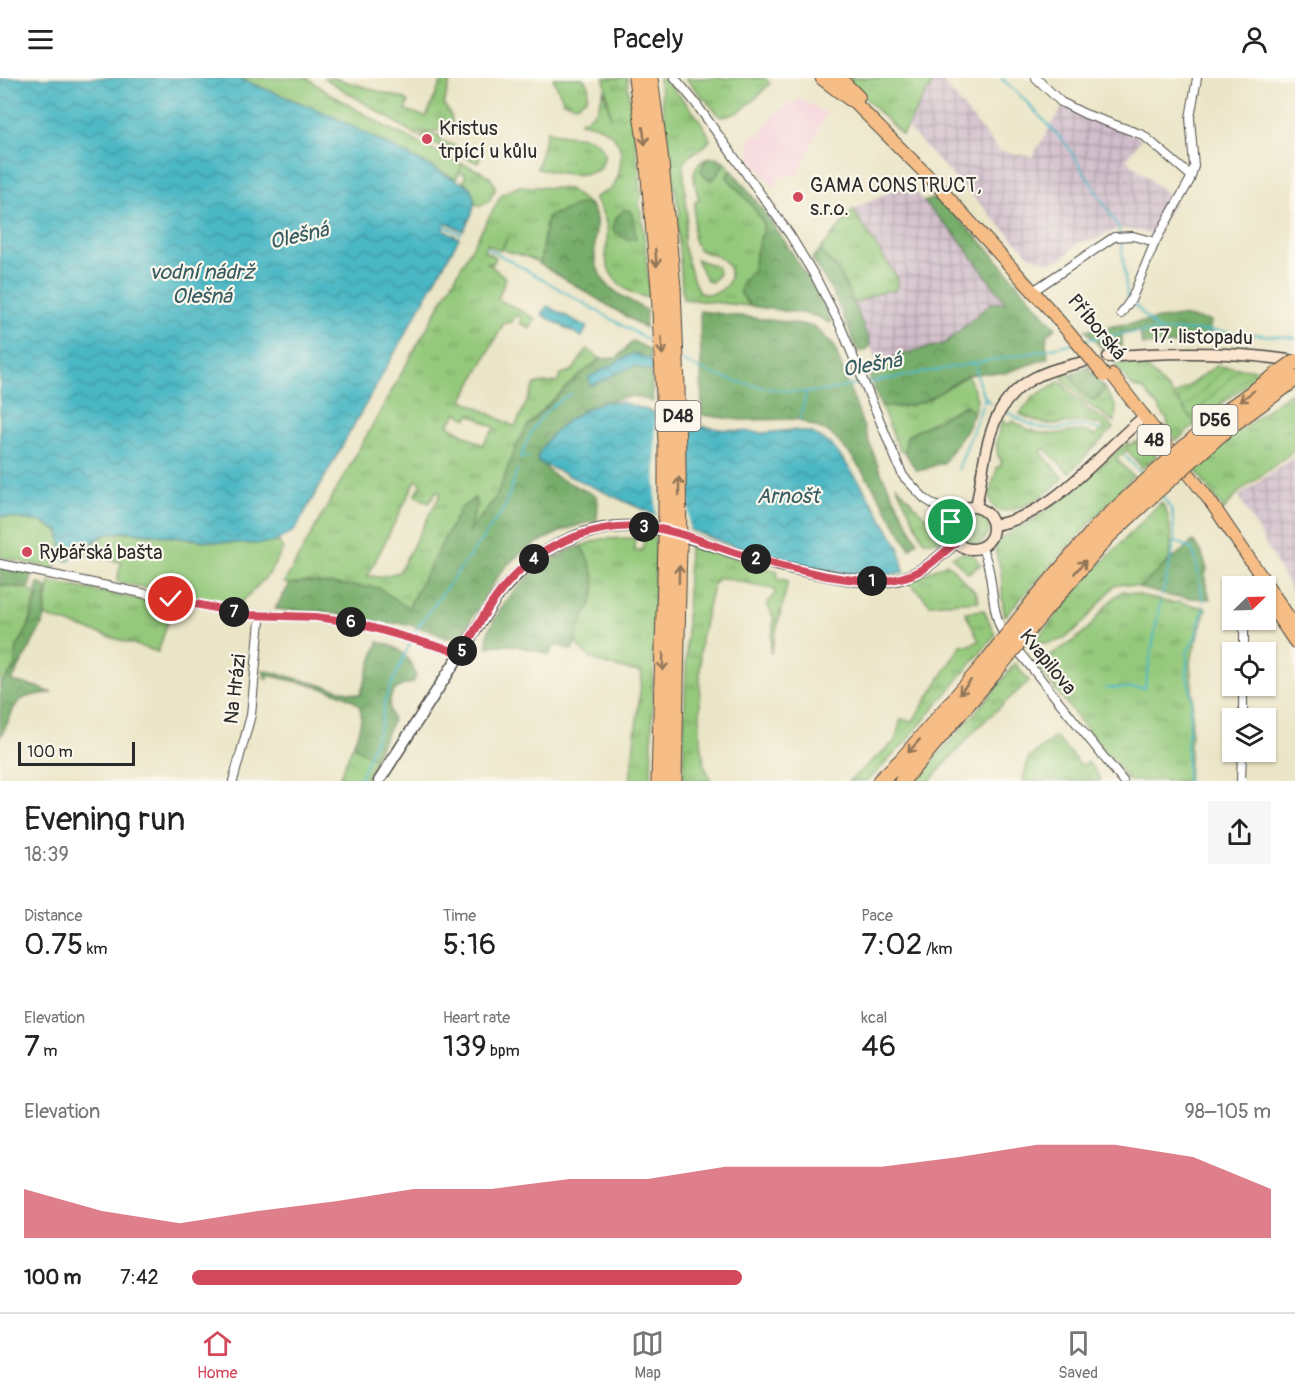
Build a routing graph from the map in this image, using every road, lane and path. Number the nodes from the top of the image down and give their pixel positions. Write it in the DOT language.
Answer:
graph roads {
  1 [pos="636,78"];
  2 [pos="650,78"];
  3 [pos="823,78"];
  4 [pos="831,78"];
  5 [pos="840,78"];
  6 [pos="1036,78"];
  7 [pos="1197,78"];
  8 [pos="678,81"];
  9 [pos="851,99"];
  10 [pos="1191,176"];
  11 [pos="1155,242"];
  12 [pos="666,287"];
  13 [pos="1035,289"];
  14 [pos="1121,314"];
  15 [pos="1108,357"];
  16 [pos="1083,362"];
  17 [pos="1295,362"];
  18 [pos="1295,379"];
  19 [pos="1142,418"];
  20 [pos="1146,491"];
  21 [pos="976,507"];
  22 [pos="954,517"];
  23 [pos="993,525"];
  24 [pos="956,542"];
  25 [pos="673,545"];
  26 [pos="981,547"];
  27 [pos="0,564"];
  28 [pos="1256,576"];
  29 [pos="1276,602"];
  30 [pos="1276,614"];
  31 [pos="262,615"];
  32 [pos="1295,626"];
  33 [pos="1295,642"];
  34 [pos="461,653"];
  35 [pos="989,669"];
  36 [pos="1242,762"];
  37 [pos="233,781"];
  38 [pos="379,781"];
  39 [pos="659,781"];
  40 [pos="674,781"];
  41 [pos="880,781"];
  42 [pos="902,781"];
  43 [pos="1122,781"];
  44 [pos="1241,781"];
  1 -- 12 [label="highway, D48, one-way"];
  2 -- 12 [label="highway, D48"];
  3 -- 9 [label="highway"];
  4 -- 9 [label="main road, Příborská / 48"];
  5 -- 13 [label="main road, Příborská / 48"];
  6 -- 10 [label="street"];
  7 -- 10 [label="street"];
  8 -- 22 [label="street"];
  9 -- 13 [label="main road, Příborská / 48"];
  10 -- 11 [label="street"];
  11 -- 13 [label="street"];
  11 -- 14 [label="street"];
  12 -- 25 [label="highway, D48, bridge"];
  13 -- 19 [label="main road, Příborská / 48"];
  15 -- 17 [label="main road, 17. listopadu"];
  16 -- 21 [label="main road"];
  17 -- 20 [label="highway, D56, one-way, bridge"];
  18 -- 20 [label="highway, D56, bridge"];
  19 -- 23 [label="main road"];
  19 -- 28 [label="main road, Příborská / 48"];
  20 -- 35 [label="highway, D56, bridge"];
  21 -- 22 [label="main road"];
  21 -- 23 [label="main road"];
  22 -- 24 [label="main road"];
  23 -- 26 [label="main road"];
  24 -- 26 [label="main road"];
  24 -- 34 [label="street"];
  25 -- 39 [label="highway, D48, one-way"];
  40 -- 25 [label="highway, D48, one-way"];
  26 -- 43 [label="street, Kvapilova"];
  27 -- 31 [label="street"];
  29 -- 32 [label="main road, Příborská / 48"];
  30 -- 33 [label="main road"];
  31 -- 34 [label="street"];
  31 -- 37 [label="street, Na Hrázi"];
  34 -- 38 [label="street"];
  35 -- 41 [label="highway, D56, one-way"];
  35 -- 42 [label="highway, D56"];
  36 -- 44 [label="street"];
}
